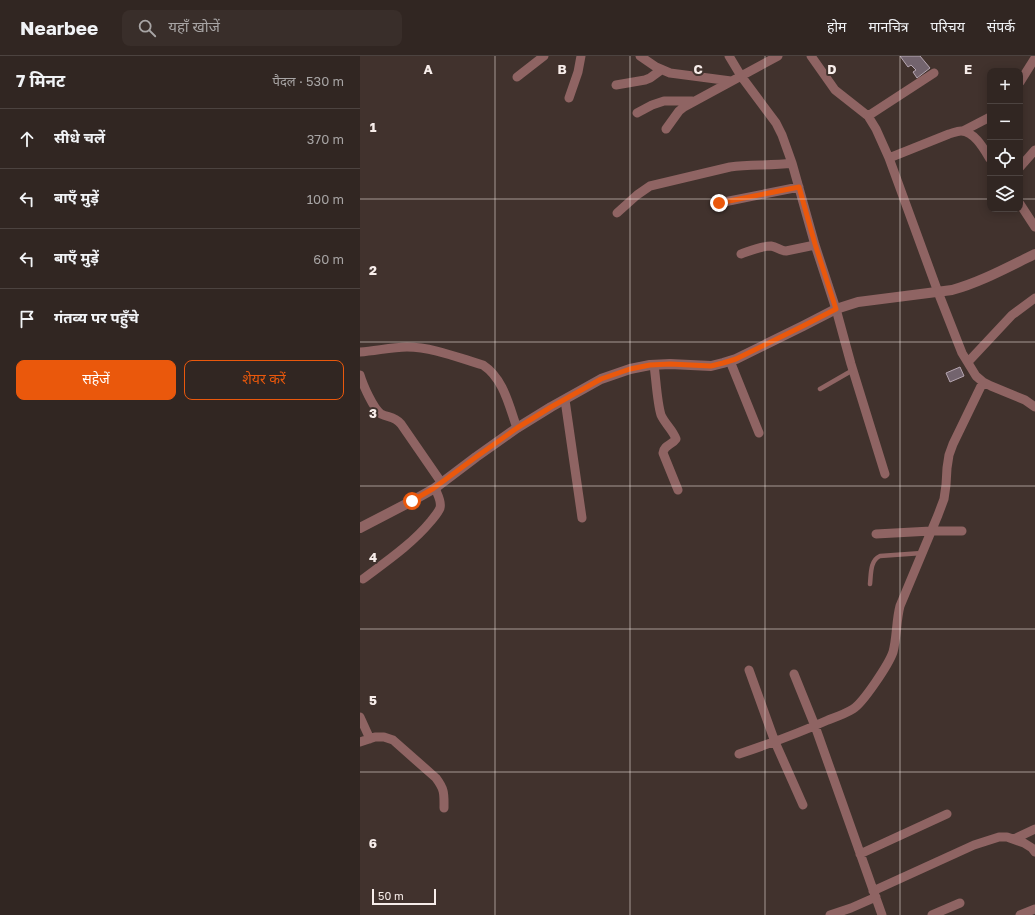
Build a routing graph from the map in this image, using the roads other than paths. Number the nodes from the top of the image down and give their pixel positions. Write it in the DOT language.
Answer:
graph roads {
  1 [pos="544,56"];
  2 [pos="581,56"];
  3 [pos="640,56"];
  4 [pos="729,56"];
  5 [pos="811,56"];
  6 [pos="776,57"];
  7 [pos="1035,58"];
  8 [pos="661,70"];
  9 [pos="934,72"];
  10 [pos="741,76"];
  11 [pos="517,77"];
  12 [pos="1023,77"];
  13 [pos="731,81"];
  14 [pos="616,85"];
  15 [pos="569,98"];
  16 [pos="692,101"];
  17 [pos="637,113"];
  18 [pos="868,116"];
  19 [pos="987,119"];
  20 [pos="666,128"];
  21 [pos="964,132"];
  22 [pos="1035,150"];
  23 [pos="987,155"];
  24 [pos="889,158"];
  25 [pos="792,163"];
  26 [pos="1023,164"];
  27 [pos="799,187"];
  28 [pos="719,203"];
  29 [pos="1023,208"];
  30 [pos="617,213"];
  31 [pos="1035,226"];
  32 [pos="815,244"];
  33 [pos="741,254"];
  34 [pos="1035,254"];
  35 [pos="938,292"];
  36 [pos="1035,298"];
  37 [pos="836,309"];
  38 [pos="360,352"];
  39 [pos="730,361"];
  40 [pos="968,362"];
  41 [pos="654,365"];
  42 [pos="853,370"];
  43 [pos="360,375"];
  44 [pos="984,382"];
  45 [pos="820,389"];
  46 [pos="565,400"];
  47 [pos="1034,404"];
  48 [pos="517,428"];
  49 [pos="759,433"];
  50 [pos="885,474"];
  51 [pos="438,485"];
  52 [pos="678,490"];
  53 [pos="582,518"];
  54 [pos="360,528"];
  55 [pos="962,530"];
  56 [pos="932,531"];
  57 [pos="876,534"];
  58 [pos="922,553"];
  59 [pos="363,579"];
  60 [pos="870,584"];
  61 [pos="749,670"];
  62 [pos="794,674"];
  63 [pos="360,717"];
  64 [pos="815,726"];
  65 [pos="370,739"];
  66 [pos="360,742"];
  67 [pos="775,742"];
  68 [pos="739,754"];
  69 [pos="803,805"];
  70 [pos="444,808"];
  71 [pos="947,814"];
  72 [pos="1035,829"];
  73 [pos="1014,839"];
  74 [pos="1035,852"];
  75 [pos="860,854"];
  76 [pos="874,894"];
  77 [pos="960,903"];
  78 [pos="1035,909"];
  79 [pos="830,915"];
  80 [pos="882,915"];
  81 [pos="932,915"];
  82 [pos="1020,915"];
  1 -- 11 [label="street"];
  2 -- 15 [label="street"];
  3 -- 8 [label="street"];
  4 -- 10 [label="street"];
  5 -- 18 [label="street"];
  6 -- 10 [label="street"];
  7 -- 12 [label="street"];
  8 -- 13 [label="street"];
  8 -- 14 [label="street"];
  9 -- 18 [label="street"];
  10 -- 13 [label="street"];
  10 -- 25 [label="street"];
  13 -- 16 [label="street"];
  16 -- 17 [label="street"];
  16 -- 20 [label="street"];
  18 -- 24 [label="street"];
  19 -- 21 [label="street"];
  21 -- 23 [label="street"];
  21 -- 24 [label="street"];
  22 -- 26 [label="street"];
  24 -- 35 [label="street"];
  25 -- 27 [label="street"];
  25 -- 30 [label="street"];
  27 -- 28 [label="street"];
  27 -- 32 [label="street"];
  29 -- 31 [label="street"];
  32 -- 33 [label="street"];
  32 -- 37 [label="street"];
  34 -- 35 [label="street"];
  35 -- 37 [label="street"];
  35 -- 40 [label="street"];
  36 -- 40 [label="street"];
  37 -- 39 [label="street"];
  37 -- 42 [label="street"];
  38 -- 48 [label="street"];
  39 -- 41 [label="street"];
  39 -- 49 [label="street"];
  40 -- 44 [label="street"];
  41 -- 46 [label="street"];
  41 -- 52 [label="street"];
  42 -- 45 [label="lane"];
  42 -- 50 [label="street"];
  43 -- 51 [label="street"];
  44 -- 47 [label="street"];
  44 -- 56 [label="street"];
  46 -- 48 [label="street"];
  46 -- 53 [label="street"];
  48 -- 51 [label="street"];
  51 -- 54 [label="street"];
  51 -- 59 [label="street"];
  55 -- 56 [label="street"];
  56 -- 57 [label="street"];
  56 -- 58 [label="street"];
  58 -- 60 [label="lane"];
  58 -- 64 [label="street"];
  61 -- 67 [label="street"];
  62 -- 64 [label="street"];
  63 -- 65 [label="street"];
  64 -- 67 [label="street"];
  64 -- 75 [label="street"];
  65 -- 66 [label="street"];
  65 -- 70 [label="street"];
  67 -- 68 [label="street"];
  67 -- 69 [label="street"];
  71 -- 75 [label="street"];
  72 -- 73 [label="street"];
  73 -- 74 [label="street"];
  73 -- 76 [label="street"];
  75 -- 76 [label="street"];
  76 -- 79 [label="street"];
  76 -- 80 [label="street"];
  77 -- 81 [label="street"];
  78 -- 82 [label="street"];
}
